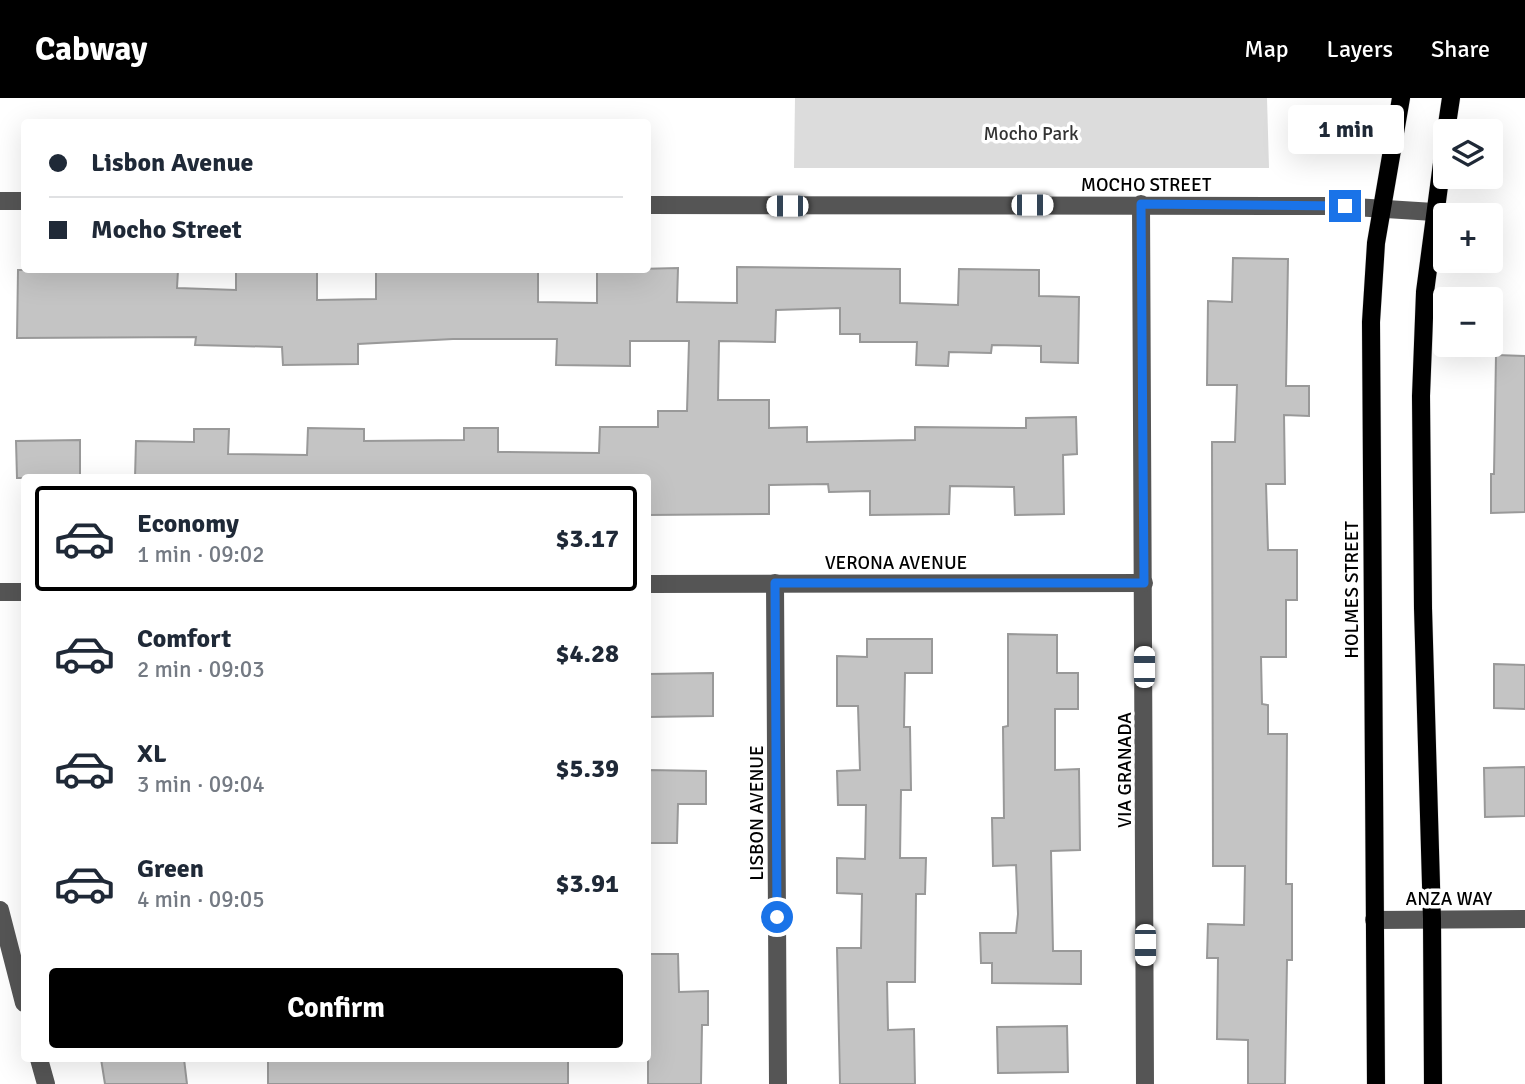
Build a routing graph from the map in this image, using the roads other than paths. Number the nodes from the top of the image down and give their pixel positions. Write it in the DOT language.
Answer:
graph roads {
  1 [pos="1401,98"];
  2 [pos="1451,98"];
  3 [pos="1448,119"];
  4 [pos="0,201"];
  5 [pos="21,201"];
  6 [pos="1141,204"];
  7 [pos="651,205"];
  8 [pos="1382,208"];
  9 [pos="1433,212"];
  10 [pos="1433,221"];
  11 [pos="775,583"];
  12 [pos="1144,583"];
  13 [pos="651,584"];
  14 [pos="0,592"];
  15 [pos="21,592"];
  16 [pos="0,910"];
  17 [pos="1432,919"];
  18 [pos="1525,919"];
  19 [pos="1374,920"];
  20 [pos="21,991"];
  21 [pos="40,1062"];
  22 [pos="46,1084"];
  23 [pos="778,1084"];
  24 [pos="1145,1084"];
  25 [pos="1376,1084"];
  26 [pos="1433,1084"];
  1 -- 8 [label="main road, HOLMES STREET"];
  2 -- 3 [label="main road"];
  4 -- 5 [label="street"];
  6 -- 7 [label="street, MOCHO STREET"];
  6 -- 8 [label="street, MOCHO STREET"];
  6 -- 12 [label="street, VIA GRANADA"];
  8 -- 9 [label="street, MOCHO STREET"];
  8 -- 19 [label="main road, HOLMES STREET"];
  10 -- 17 [label="main road"];
  11 -- 12 [label="street, VERONA AVENUE"];
  11 -- 13 [label="street, VERONA AVENUE"];
  11 -- 23 [label="street, LISBON AVENUE"];
  12 -- 24 [label="street, VIA GRANADA"];
  14 -- 15 [label="street"];
  16 -- 20 [label="street"];
  17 -- 18 [label="street, ANZA WAY"];
  17 -- 19 [label="street, ANZA WAY"];
  17 -- 26 [label="main road"];
  19 -- 25 [label="main road, HOLMES STREET"];
  21 -- 22 [label="street"];
}
